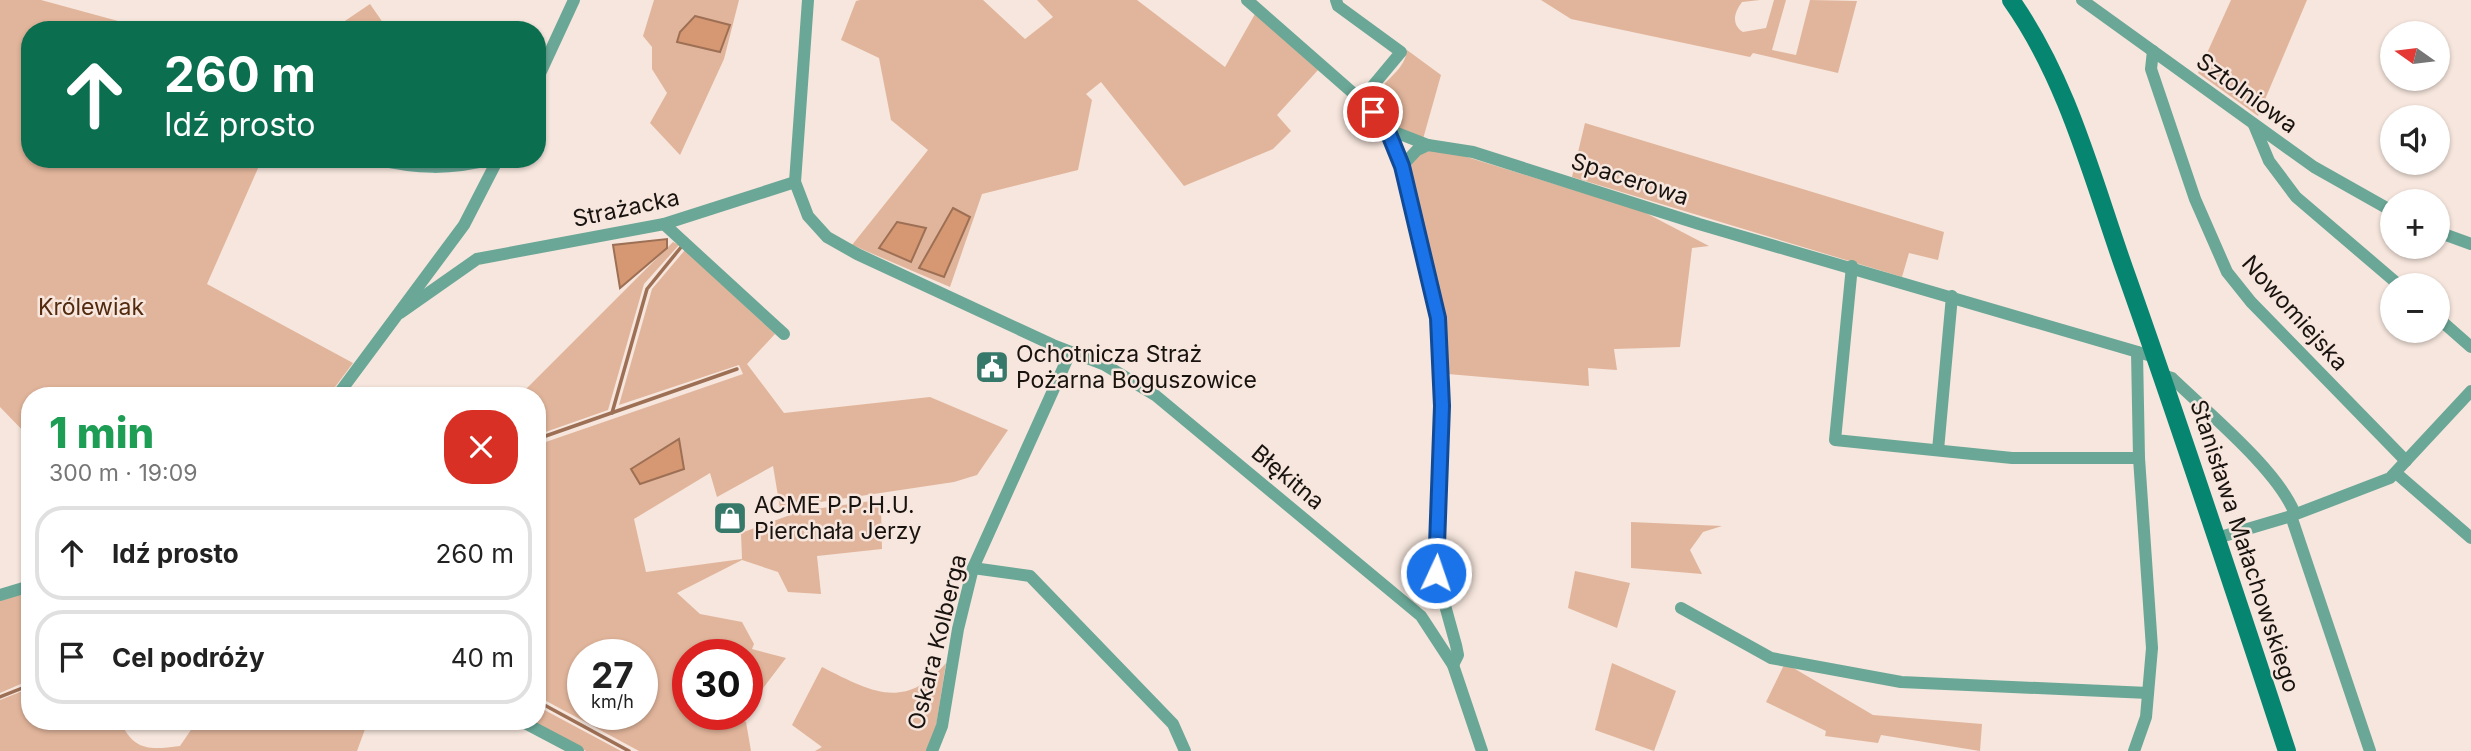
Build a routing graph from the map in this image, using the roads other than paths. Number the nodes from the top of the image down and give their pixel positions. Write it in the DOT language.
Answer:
graph roads {
  1 [pos="808,0"];
  2 [pos="1247,0"];
  3 [pos="2011,0"];
  4 [pos="2082,0"];
  5 [pos="571,1"];
  6 [pos="1337,3"];
  7 [pos="2152,51"];
  8 [pos="546,59"];
  9 [pos="1361,100"];
  10 [pos="2253,123"];
  11 [pos="1387,129"];
  12 [pos="1429,145"];
  13 [pos="1402,166"];
  14 [pos="494,168"];
  15 [pos="794,182"];
  16 [pos="2380,205"];
  17 [pos="664,224"];
  18 [pos="2450,236"];
  19 [pos="2471,244"];
  20 [pos="446,250"];
  21 [pos="465,266"];
  22 [pos="1852,266"];
  23 [pos="2385,273"];
  24 [pos="1952,296"];
  25 [pos="400,313"];
  26 [pos="2450,329"];
  27 [pos="784,334"];
  28 [pos="2471,347"];
  29 [pos="2137,352"];
  30 [pos="1070,353"];
  31 [pos="2155,357"];
  32 [pos="2139,373"];
  33 [pos="2162,375"];
  34 [pos="344,387"];
  35 [pos="2471,391"];
  36 [pos="1938,450"];
  37 [pos="2139,458"];
  38 [pos="2406,461"];
  39 [pos="2396,473"];
  40 [pos="2293,515"];
  41 [pos="2217,538"];
  42 [pos="2471,538"];
  43 [pos="973,568"];
  44 [pos="21,589"];
  45 [pos="0,595"];
  46 [pos="1681,608"];
  47 [pos="1453,665"];
  48 [pos="2148,693"];
  49 [pos="538,730"];
  50 [pos="2136,749"];
  51 [pos="578,751"];
  52 [pos="932,751"];
  53 [pos="1185,751"];
  54 [pos="1482,751"];
  55 [pos="2287,751"];
  56 [pos="2370,751"];
  1 -- 15 [label="street"];
  2 -- 9 [label="street"];
  3 -- 31 [label="street, Stanisława Małachowskiego"];
  4 -- 7 [label="street, Sztolniowa"];
  5 -- 8 [label="street"];
  6 -- 9 [label="street"];
  7 -- 10 [label="street, Sztolniowa"];
  7 -- 38 [label="street, Nowomiejska"];
  9 -- 11 [label="street"];
  10 -- 16 [label="street, Sztolniowa"];
  10 -- 23 [label="street"];
  11 -- 12 [label="street, Spacerowa"];
  11 -- 13 [label="street, Błękitna"];
  12 -- 13 [label="street"];
  12 -- 22 [label="street, Spacerowa"];
  13 -- 47 [label="street, Błękitna"];
  14 -- 20 [label="street"];
  15 -- 17 [label="street, Strażacka"];
  15 -- 30 [label="street"];
  17 -- 21 [label="street, Strażacka"];
  17 -- 27 [label="street"];
  18 -- 19 [label="street"];
  20 -- 21 [label="street"];
  20 -- 25 [label="street"];
  21 -- 25 [label="street, Strażacka"];
  22 -- 24 [label="street, Spacerowa"];
  22 -- 36 [label="street"];
  24 -- 29 [label="street, Spacerowa"];
  24 -- 36 [label="street"];
  25 -- 34 [label="street"];
  26 -- 28 [label="street"];
  29 -- 31 [label="street, Spacerowa"];
  29 -- 32 [label="street"];
  30 -- 43 [label="street, Oskara Kolberga"];
  30 -- 47 [label="street, Błękitna"];
  31 -- 32 [label="street"];
  31 -- 33 [label="street, Stanisława Małachowskiego"];
  32 -- 37 [label="street"];
  33 -- 40 [label="street"];
  33 -- 41 [label="street, Stanisława Małachowskiego"];
  35 -- 38 [label="street"];
  36 -- 37 [label="street"];
  37 -- 48 [label="street"];
  38 -- 39 [label="street"];
  39 -- 40 [label="street"];
  39 -- 42 [label="street"];
  40 -- 41 [label="street"];
  40 -- 56 [label="street"];
  41 -- 55 [label="street, Stanisława Małachowskiego"];
  43 -- 52 [label="street, Oskara Kolberga"];
  43 -- 53 [label="street"];
  44 -- 45 [label="street"];
  46 -- 48 [label="street"];
  47 -- 54 [label="street, Błękitna"];
  48 -- 50 [label="street"];
  49 -- 51 [label="street"];
}
